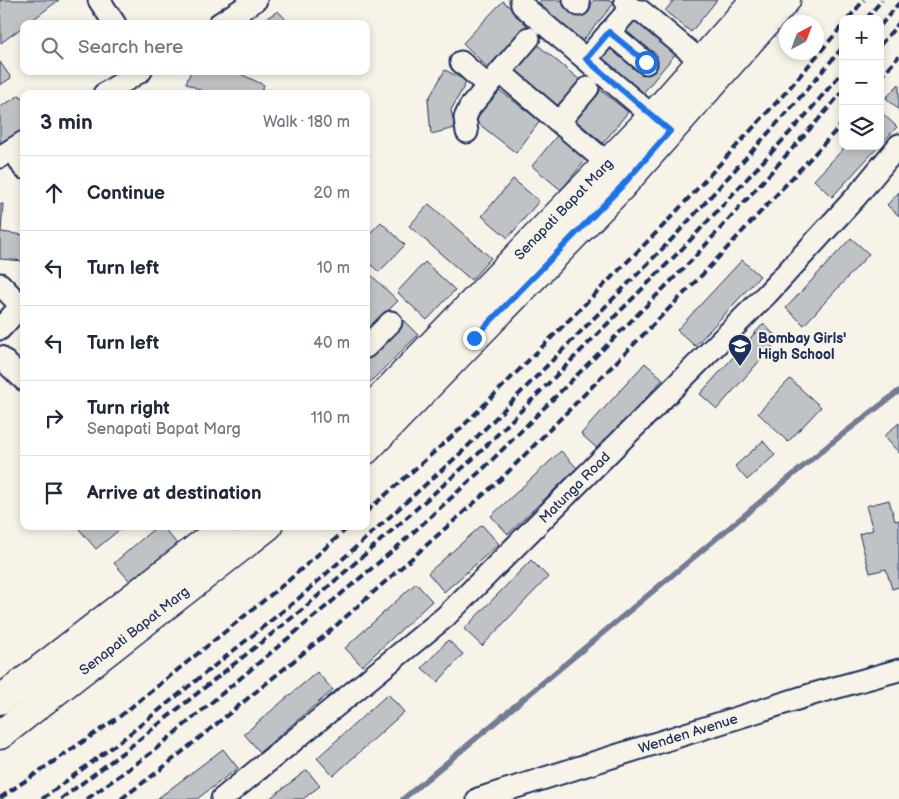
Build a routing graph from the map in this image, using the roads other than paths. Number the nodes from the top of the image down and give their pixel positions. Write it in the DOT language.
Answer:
graph roads {
  1 [pos="99,0"];
  2 [pos="521,0"];
  3 [pos="755,0"];
  4 [pos="786,0"];
  5 [pos="243,4"];
  6 [pos="626,5"];
  7 [pos="112,20"];
  8 [pos="224,20"];
  9 [pos="609,32"];
  10 [pos="529,38"];
  11 [pos="586,59"];
  12 [pos="701,61"];
  13 [pos="461,62"];
  14 [pos="646,62"];
  15 [pos="135,75"];
  16 [pos="494,79"];
  17 [pos="588,88"];
  18 [pos="114,90"];
  19 [pos="559,122"];
  20 [pos="662,124"];
  21 [pos="467,132"];
  22 [pos="899,145"];
  23 [pos="12,149"];
  24 [pos="20,162"];
  25 [pos="607,163"];
  26 [pos="576,214"];
  27 [pos="0,284"];
  28 [pos="20,305"];
  29 [pos="20,309"];
  30 [pos="391,322"];
  31 [pos="0,329"];
  32 [pos="465,330"];
  33 [pos="370,343"];
  34 [pos="0,357"];
  35 [pos="20,376"];
  36 [pos="370,410"];
  37 [pos="370,444"];
  38 [pos="220,530"];
  39 [pos="263,530"];
  40 [pos="899,670"];
  41 [pos="0,700"];
  42 [pos="0,735"];
  43 [pos="222,799"];
  44 [pos="478,799"];
  1 -- 7 [label="street"];
  2 -- 11 [label="street"];
  3 -- 12 [label="main road, Senapati Bapat Marg"];
  4 -- 20 [label="main road, Senapati Bapat Marg"];
  5 -- 8 [label="street"];
  6 -- 9 [label="street"];
  6 -- 12 [label="street"];
  9 -- 11 [label="street"];
  9 -- 14 [label="street"];
  10 -- 16 [label="street"];
  11 -- 20 [label="street"];
  12 -- 20 [label="main road, Senapati Bapat Marg"];
  13 -- 16 [label="street"];
  15 -- 18 [label="street"];
  16 -- 19 [label="street"];
  16 -- 21 [label="street"];
  17 -- 19 [label="street"];
  19 -- 25 [label="street"];
  20 -- 25 [label="main road, Senapati Bapat Marg"];
  20 -- 26 [label="main road, Senapati Bapat Marg"];
  22 -- 43 [label="street, Matunga Road"];
  23 -- 24 [label="street"];
  25 -- 26 [label="main road, Senapati Bapat Marg"];
  26 -- 32 [label="main road, Senapati Bapat Marg"];
  27 -- 28 [label="street"];
  29 -- 31 [label="street"];
  30 -- 33 [label="street"];
  32 -- 36 [label="main road, Senapati Bapat Marg"];
  32 -- 37 [label="main road, Senapati Bapat Marg"];
  34 -- 35 [label="street"];
  38 -- 41 [label="main road, Senapati Bapat Marg"];
  39 -- 42 [label="main road, Senapati Bapat Marg"];
  40 -- 44 [label="street, Wenden Avenue"];
}
